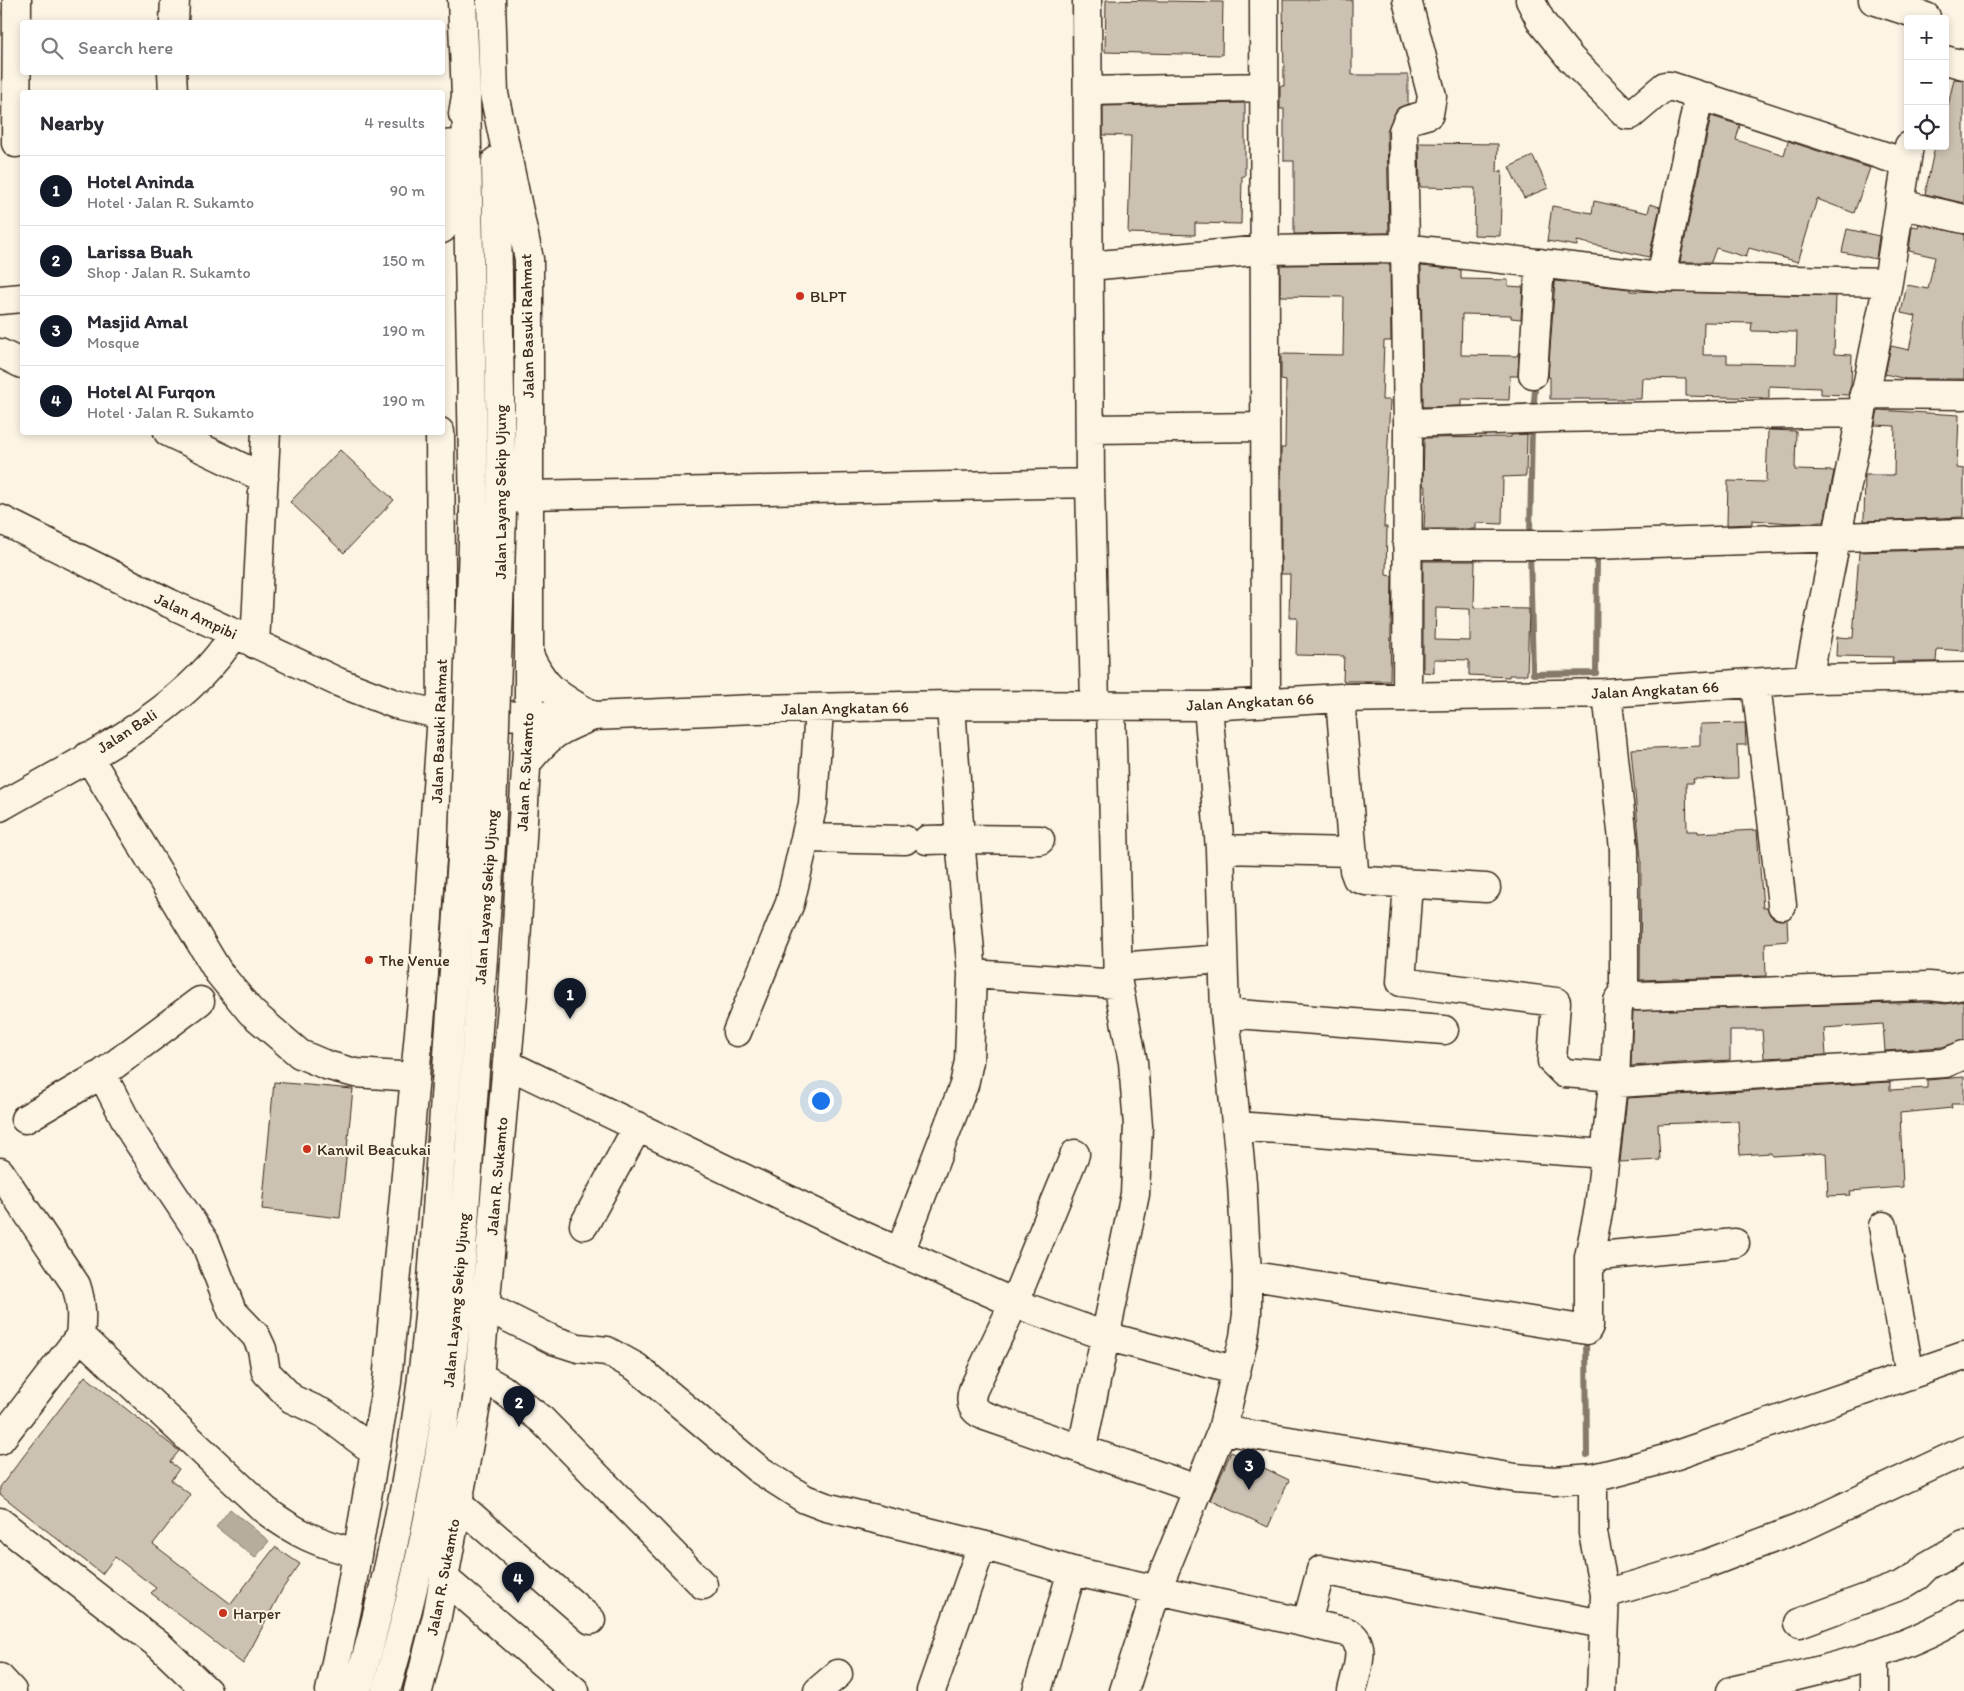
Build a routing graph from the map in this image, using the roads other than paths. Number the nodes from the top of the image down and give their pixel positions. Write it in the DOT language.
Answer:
graph roads {
  1 [pos="17,0"];
  2 [pos="175,0"];
  3 [pos="462,0"];
  4 [pos="491,0"];
  5 [pos="1087,0"];
  6 [pos="1264,0"];
  7 [pos="1407,0"];
  8 [pos="1530,0"];
  9 [pos="1873,0"];
  10 [pos="1927,12"];
  11 [pos="174,20"];
  12 [pos="1949,61"];
  13 [pos="1964,65"];
  14 [pos="172,75"];
  15 [pos="1263,87"];
  16 [pos="173,90"];
  17 [pos="1088,91"];
  18 [pos="494,94"];
  19 [pos="466,96"];
  20 [pos="1707,97"];
  21 [pos="13,143"];
  22 [pos="450,144"];
  23 [pos="1908,155"];
  24 [pos="445,197"];
  25 [pos="1900,204"];
  26 [pos="1964,219"];
  27 [pos="1404,248"];
  28 [pos="1263,250"];
  29 [pos="1540,263"];
  30 [pos="1089,266"];
  31 [pos="1660,277"];
  32 [pos="1888,282"];
  33 [pos="20,298"];
  34 [pos="0,300"];
  35 [pos="0,353"];
  36 [pos="20,363"];
  37 [pos="1533,374"];
  38 [pos="1964,395"];
  39 [pos="1862,403"];
  40 [pos="1408,423"];
  41 [pos="1264,427"];
  42 [pos="1090,429"];
  43 [pos="174,435"];
  44 [pos="266,435"];
  45 [pos="440,435"];
  46 [pos="264,478"];
  47 [pos="1090,483"];
  48 [pos="529,495"];
  49 [pos="0,519"];
  50 [pos="1964,532"];
  51 [pos="1836,538"];
  52 [pos="1407,545"];
  53 [pos="441,619"];
  54 [pos="245,639"];
  55 [pos="529,643"];
  56 [pos="1964,677"];
  57 [pos="1808,679"];
  58 [pos="1756,684"];
  59 [pos="1599,693"];
  60 [pos="1407,697"];
  61 [pos="1340,698"];
  62 [pos="1266,702"];
  63 [pos="951,705"];
  64 [pos="1103,706"];
  65 [pos="1208,706"];
  66 [pos="819,709"];
  67 [pos="442,715"];
  68 [pos="532,716"];
  69 [pos="593,716"];
  70 [pos="88,756"];
  71 [pos="526,764"];
  72 [pos="0,807"];
  73 [pos="435,822"];
  74 [pos="522,838"];
  75 [pos="806,838"];
  76 [pos="960,839"];
  77 [pos="1040,840"];
  78 [pos="1220,849"];
  79 [pos="1353,852"];
  80 [pos="1408,884"];
  81 [pos="1486,888"];
  82 [pos="1782,905"];
  83 [pos="1222,959"];
  84 [pos="972,974"];
  85 [pos="1118,975"];
  86 [pos="1964,985"];
  87 [pos="1626,990"];
  88 [pos="200,1000"];
  89 [pos="1225,1013"];
  90 [pos="1444,1030"];
  91 [pos="737,1032"];
  92 [pos="417,1049"];
  93 [pos="1964,1055"];
  94 [pos="507,1061"];
  95 [pos="102,1074"];
  96 [pos="415,1078"];
  97 [pos="1615,1081"];
  98 [pos="26,1119"];
  99 [pos="638,1126"];
  100 [pos="1237,1126"];
  101 [pos="1075,1154"];
  102 [pos="1600,1154"];
  103 [pos="2,1181"];
  104 [pos="584,1225"];
  105 [pos="1883,1226"];
  106 [pos="1735,1243"];
  107 [pos="900,1252"];
  108 [pos="1589,1258"];
  109 [pos="1247,1275"];
  110 [pos="1014,1303"];
  111 [pos="485,1306"];
  112 [pos="80,1336"];
  113 [pos="1105,1336"];
  114 [pos="1964,1356"];
  115 [pos="1234,1370"];
  116 [pos="1910,1375"];
  117 [pos="479,1376"];
  118 [pos="1222,1430"];
  119 [pos="0,1440"];
  120 [pos="1082,1448"];
  121 [pos="1964,1451"];
  122 [pos="375,1452"];
  123 [pos="1593,1478"];
  124 [pos="1198,1489"];
  125 [pos="458,1504"];
  126 [pos="0,1522"];
  127 [pos="1964,1545"];
  128 [pos="982,1546"];
  129 [pos="357,1553"];
  130 [pos="1072,1571"];
  131 [pos="444,1578"];
  132 [pos="703,1585"];
  133 [pos="1157,1589"];
  134 [pos="1605,1594"];
  135 [pos="1964,1614"];
  136 [pos="591,1620"];
  137 [pos="1307,1622"];
  138 [pos="1799,1623"];
  139 [pos="1603,1624"];
  140 [pos="1874,1654"];
  141 [pos="0,1678"];
  142 [pos="12,1691"];
  143 [pos="207,1691"];
  144 [pos="330,1691"];
  145 [pos="357,1691"];
  146 [pos="386,1691"];
  147 [pos="418,1691"];
  148 [pos="575,1691"];
  149 [pos="931,1691"];
  150 [pos="1037,1691"];
  151 [pos="1124,1691"];
  152 [pos="1352,1691"];
  153 [pos="1600,1691"];
  154 [pos="1731,1691"];
  155 [pos="1874,1691"];
  1 -- 21 [label="main road"];
  2 -- 11 [label="main road"];
  3 -- 19 [label="main road"];
  4 -- 18 [label="main road, Jalan Basuki Rahmat"];
  5 -- 17 [label="main road"];
  6 -- 15 [label="main road"];
  7 -- 27 [label="main road"];
  8 -- 20 [label="main road"];
  9 -- 10 [label="main road"];
  12 -- 13 [label="main road"];
  14 -- 16 [label="main road"];
  15 -- 17 [label="main road"];
  15 -- 28 [label="main road"];
  17 -- 30 [label="main road"];
  18 -- 48 [label="main road, Jalan Basuki Rahmat"];
  18 -- 146 [label="main road, Jalan Layang Sekip Ujung, bridge"];
  19 -- 22 [label="main road"];
  19 -- 145 [label="main road, Jalan Layang Sekip Ujung, bridge"];
  20 -- 23 [label="main road"];
  20 -- 31 [label="main road"];
  22 -- 24 [label="main road"];
  23 -- 25 [label="main road"];
  25 -- 26 [label="main road"];
  25 -- 32 [label="main road"];
  27 -- 28 [label="main road"];
  27 -- 29 [label="main road"];
  27 -- 40 [label="main road"];
  28 -- 30 [label="main road"];
  28 -- 41 [label="main road"];
  29 -- 31 [label="main road"];
  29 -- 37 [label="main road"];
  30 -- 42 [label="main road"];
  31 -- 32 [label="main road"];
  32 -- 39 [label="main road"];
  33 -- 34 [label="main road"];
  35 -- 36 [label="main road"];
  38 -- 39 [label="main road"];
  39 -- 40 [label="main road"];
  39 -- 51 [label="main road"];
  40 -- 52 [label="main road"];
  41 -- 42 [label="main road"];
  41 -- 62 [label="main road"];
  42 -- 47 [label="main road"];
  43 -- 46 [label="main road"];
  44 -- 46 [label="main road, Jalan Bali"];
  45 -- 53 [label="main road, Jalan Basuki Rahmat"];
  46 -- 54 [label="main road, Jalan Bali"];
  47 -- 48 [label="main road"];
  47 -- 64 [label="main road"];
  48 -- 55 [label="main road, Jalan Basuki Rahmat"];
  49 -- 54 [label="main road, Jalan Ampibi"];
  50 -- 51 [label="main road"];
  51 -- 52 [label="main road"];
  51 -- 57 [label="main road"];
  52 -- 60 [label="main road"];
  53 -- 55 [label="main road"];
  53 -- 67 [label="main road, Jalan Basuki Rahmat"];
  54 -- 67 [label="main road, Jalan Ampibi"];
  54 -- 70 [label="main road, Jalan Bali"];
  55 -- 68 [label="main road, Jalan R. Sukamto"];
  55 -- 69 [label="main road"];
  56 -- 57 [label="main road, Jalan Angkatan 66"];
  57 -- 58 [label="main road, Jalan Angkatan 66"];
  58 -- 59 [label="main road, Jalan Angkatan 66"];
  58 -- 82 [label="main road"];
  59 -- 60 [label="main road, Jalan Angkatan 66"];
  59 -- 87 [label="main road"];
  60 -- 61 [label="main road, Jalan Angkatan 66"];
  61 -- 62 [label="main road, Jalan Angkatan 66"];
  61 -- 79 [label="main road"];
  62 -- 65 [label="main road, Jalan Angkatan 66"];
  63 -- 64 [label="main road, Jalan Angkatan 66"];
  63 -- 66 [label="main road, Jalan Angkatan 66"];
  63 -- 76 [label="main road"];
  64 -- 65 [label="main road, Jalan Angkatan 66"];
  64 -- 85 [label="main road"];
  65 -- 78 [label="main road"];
  66 -- 69 [label="main road, Jalan Angkatan 66"];
  66 -- 75 [label="main road"];
  67 -- 68 [label="main road, Jalan Angkatan 66"];
  67 -- 73 [label="main road, Jalan Basuki Rahmat"];
  68 -- 69 [label="main road, Jalan Angkatan 66"];
  68 -- 71 [label="main road, Jalan R. Sukamto"];
  69 -- 71 [label="main road"];
  70 -- 72 [label="main road, Jalan Bali"];
  70 -- 96 [label="main road"];
  71 -- 74 [label="main road, Jalan R. Sukamto"];
  73 -- 74 [label="main road"];
  73 -- 92 [label="main road"];
  74 -- 94 [label="main road, Jalan R. Sukamto"];
  75 -- 76 [label="main road"];
  75 -- 91 [label="main road"];
  76 -- 77 [label="main road"];
  76 -- 84 [label="main road"];
  78 -- 79 [label="main road"];
  78 -- 83 [label="main road"];
  79 -- 80 [label="main road"];
  80 -- 81 [label="main road"];
  80 -- 97 [label="main road"];
  83 -- 85 [label="main road"];
  83 -- 89 [label="main road"];
  84 -- 85 [label="main road"];
  84 -- 107 [label="main road"];
  85 -- 113 [label="main road"];
  86 -- 87 [label="main road"];
  87 -- 97 [label="main road"];
  88 -- 95 [label="main road"];
  89 -- 90 [label="main road"];
  89 -- 100 [label="main road"];
  92 -- 94 [label="main road"];
  92 -- 96 [label="main road"];
  93 -- 97 [label="main road"];
  94 -- 99 [label="main road"];
  94 -- 111 [label="main road, Jalan R. Sukamto"];
  95 -- 98 [label="main road"];
  95 -- 122 [label="main road"];
  96 -- 122 [label="main road"];
  97 -- 102 [label="main road"];
  99 -- 104 [label="main road"];
  99 -- 107 [label="main road"];
  100 -- 102 [label="main road"];
  100 -- 109 [label="main road"];
  101 -- 110 [label="main road"];
  102 -- 108 [label="main road"];
  103 -- 112 [label="main road"];
  105 -- 116 [label="main road"];
  106 -- 108 [label="main road"];
  107 -- 110 [label="main road"];
  108 -- 109 [label="main road"];
  109 -- 115 [label="main road"];
  110 -- 113 [label="main road"];
  110 -- 120 [label="main road"];
  111 -- 117 [label="main road, Jalan R. Sukamto"];
  111 -- 128 [label="main road"];
  112 -- 119 [label="main road"];
  112 -- 129 [label="main road"];
  113 -- 115 [label="main road"];
  113 -- 120 [label="main road"];
  114 -- 116 [label="main road"];
  115 -- 118 [label="main road"];
  116 -- 123 [label="main road"];
  117 -- 125 [label="main road, Jalan R. Sukamto"];
  117 -- 132 [label="main road"];
  118 -- 123 [label="main road"];
  118 -- 124 [label="main road"];
  120 -- 124 [label="main road"];
  121 -- 134 [label="main road"];
  122 -- 129 [label="main road"];
  123 -- 134 [label="main road"];
  124 -- 133 [label="main road"];
  125 -- 131 [label="main road, Jalan R. Sukamto"];
  125 -- 136 [label="main road"];
  126 -- 143 [label="main road"];
  127 -- 138 [label="main road"];
  128 -- 130 [label="main road"];
  128 -- 149 [label="main road"];
  129 -- 144 [label="main road"];
  130 -- 133 [label="main road"];
  130 -- 150 [label="main road"];
  131 -- 147 [label="main road, Jalan R. Sukamto"];
  131 -- 148 [label="main road"];
  133 -- 137 [label="main road"];
  133 -- 151 [label="main road"];
  134 -- 139 [label="main road"];
  135 -- 140 [label="main road"];
  137 -- 139 [label="main road"];
  137 -- 152 [label="main road"];
  139 -- 153 [label="main road"];
  140 -- 154 [label="main road"];
  140 -- 155 [label="main road"];
  141 -- 142 [label="main road"];
}
